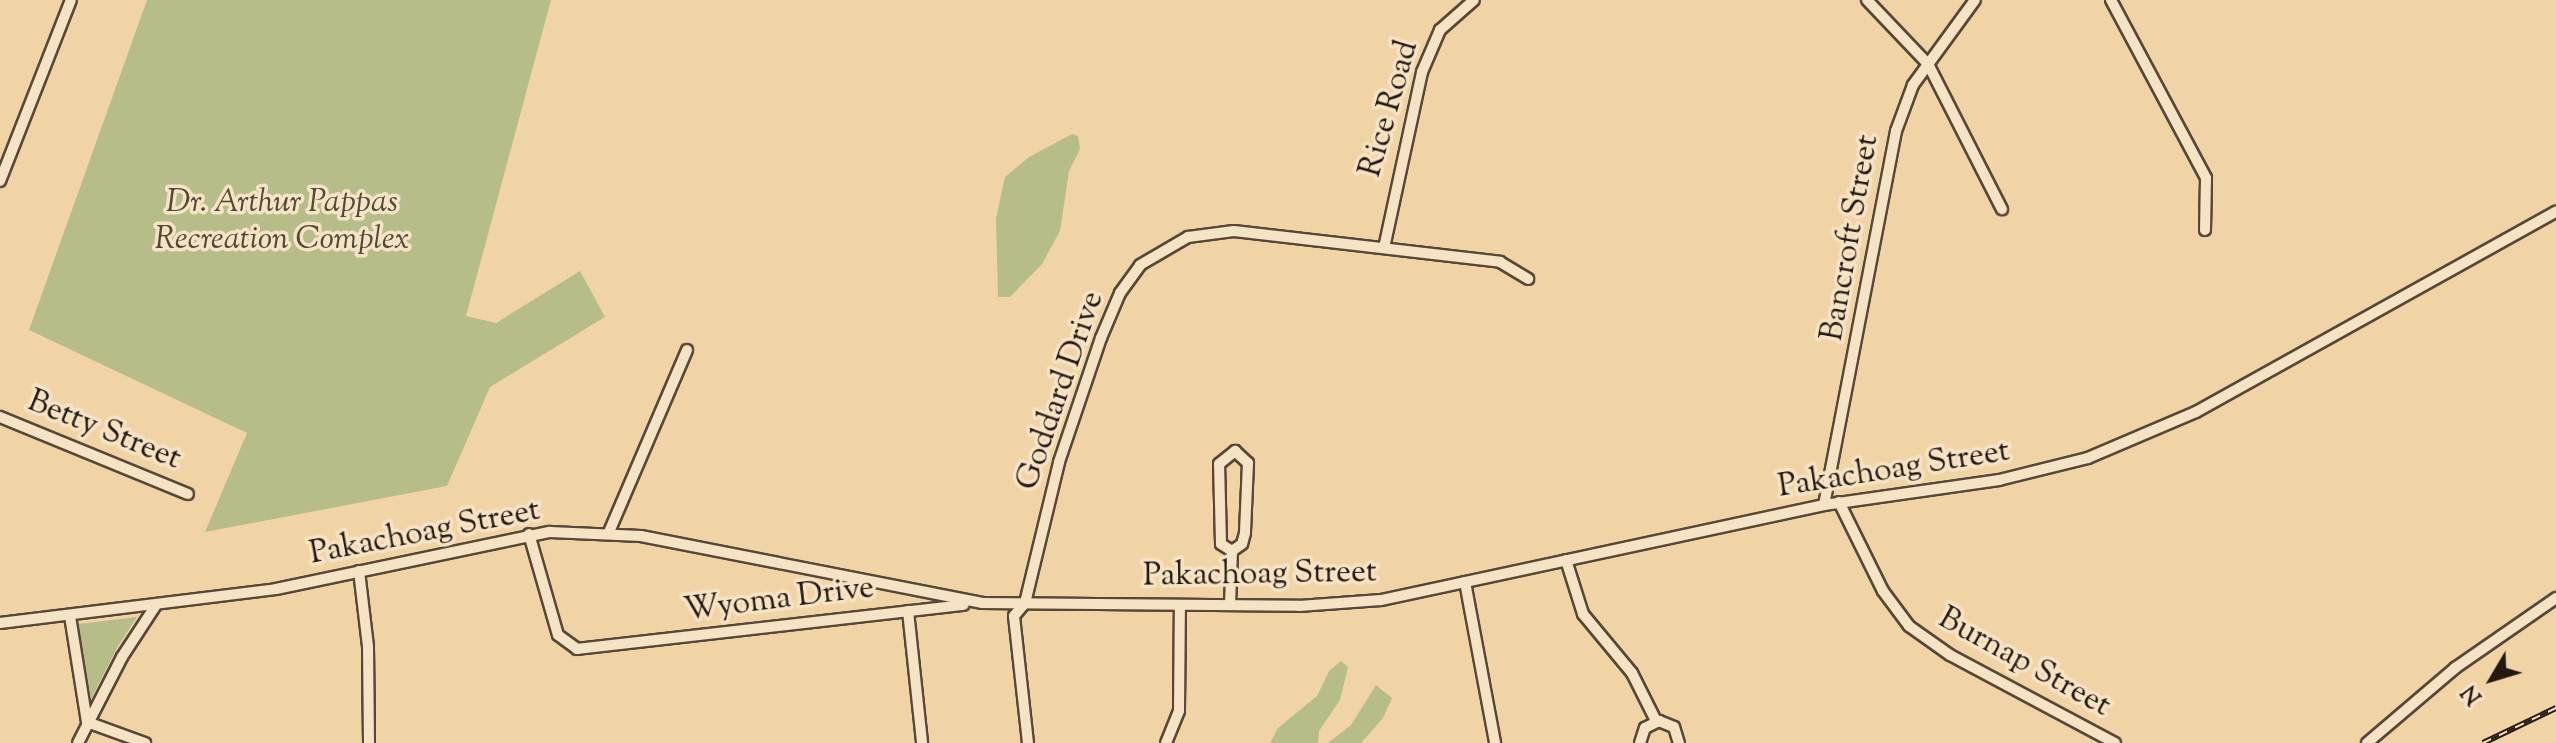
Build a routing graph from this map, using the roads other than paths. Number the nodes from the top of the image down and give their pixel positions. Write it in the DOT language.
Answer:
graph roads {
  1 [pos="71,0"];
  2 [pos="1474,0"];
  3 [pos="1867,0"];
  4 [pos="1975,0"];
  5 [pos="2111,0"];
  6 [pos="1928,64"];
  7 [pos="0,181"];
  8 [pos="2002,209"];
  9 [pos="2556,212"];
  10 [pos="2205,230"];
  11 [pos="1384,248"];
  12 [pos="1528,279"];
  13 [pos="687,350"];
  14 [pos="0,417"];
  15 [pos="188,494"];
  16 [pos="1839,502"];
  17 [pos="1824,505"];
  18 [pos="609,532"];
  19 [pos="529,534"];
  20 [pos="1232,551"];
  21 [pos="1566,560"];
  22 [pos="359,571"];
  23 [pos="1465,582"];
  24 [pos="2556,598"];
  25 [pos="982,603"];
  26 [pos="1025,603"];
  27 [pos="156,605"];
  28 [pos="1180,605"];
  29 [pos="1230,605"];
  30 [pos="908,611"];
  31 [pos="70,616"];
  32 [pos="0,623"];
  33 [pos="1656,721"];
  34 [pos="87,722"];
  35 [pos="78,743"];
  36 [pos="145,743"];
  37 [pos="369,743"];
  38 [pos="922,743"];
  39 [pos="1028,743"];
  40 [pos="1166,743"];
  41 [pos="1495,743"];
  42 [pos="1640,743"];
  43 [pos="1679,743"];
  44 [pos="2115,743"];
  45 [pos="2367,743"];
  1 -- 7 [label="street"];
  2 -- 11 [label="street, Rice Road"];
  3 -- 6 [label="street"];
  4 -- 6 [label="street, Bancroft Street"];
  5 -- 10 [label="street"];
  6 -- 8 [label="street"];
  6 -- 17 [label="street, Bancroft Street"];
  9 -- 16 [label="street, Pakachoag Street"];
  11 -- 12 [label="street, Goddard Drive"];
  11 -- 26 [label="street, Goddard Drive"];
  13 -- 18 [label="street"];
  14 -- 15 [label="street, Betty Street"];
  16 -- 17 [label="street, Pakachoag Street"];
  16 -- 44 [label="street, Burnap Street"];
  17 -- 21 [label="street, Pakachoag Street"];
  18 -- 19 [label="street, Pakachoag Street"];
  18 -- 25 [label="street, Pakachoag Street"];
  19 -- 22 [label="street, Pakachoag Street"];
  19 -- 30 [label="street, Wyoma Drive"];
  20 -- 20 [label="street"];
  20 -- 29 [label="street"];
  21 -- 23 [label="street, Pakachoag Street"];
  21 -- 33 [label="street"];
  22 -- 27 [label="street, Pakachoag Street"];
  22 -- 37 [label="street"];
  23 -- 29 [label="street, Pakachoag Street"];
  23 -- 41 [label="street"];
  24 -- 45 [label="street"];
  25 -- 26 [label="street, Pakachoag Street"];
  25 -- 30 [label="street, Wyoma Drive"];
  26 -- 28 [label="street, Pakachoag Street"];
  26 -- 39 [label="street, Goddard Drive"];
  27 -- 31 [label="street, Pakachoag Street"];
  27 -- 34 [label="street"];
  28 -- 29 [label="street, Pakachoag Street"];
  28 -- 40 [label="street"];
  30 -- 38 [label="street"];
  31 -- 32 [label="street, Pakachoag Street"];
  31 -- 34 [label="street"];
  33 -- 42 [label="street"];
  33 -- 43 [label="street"];
  34 -- 35 [label="street"];
  34 -- 36 [label="street"];
}
